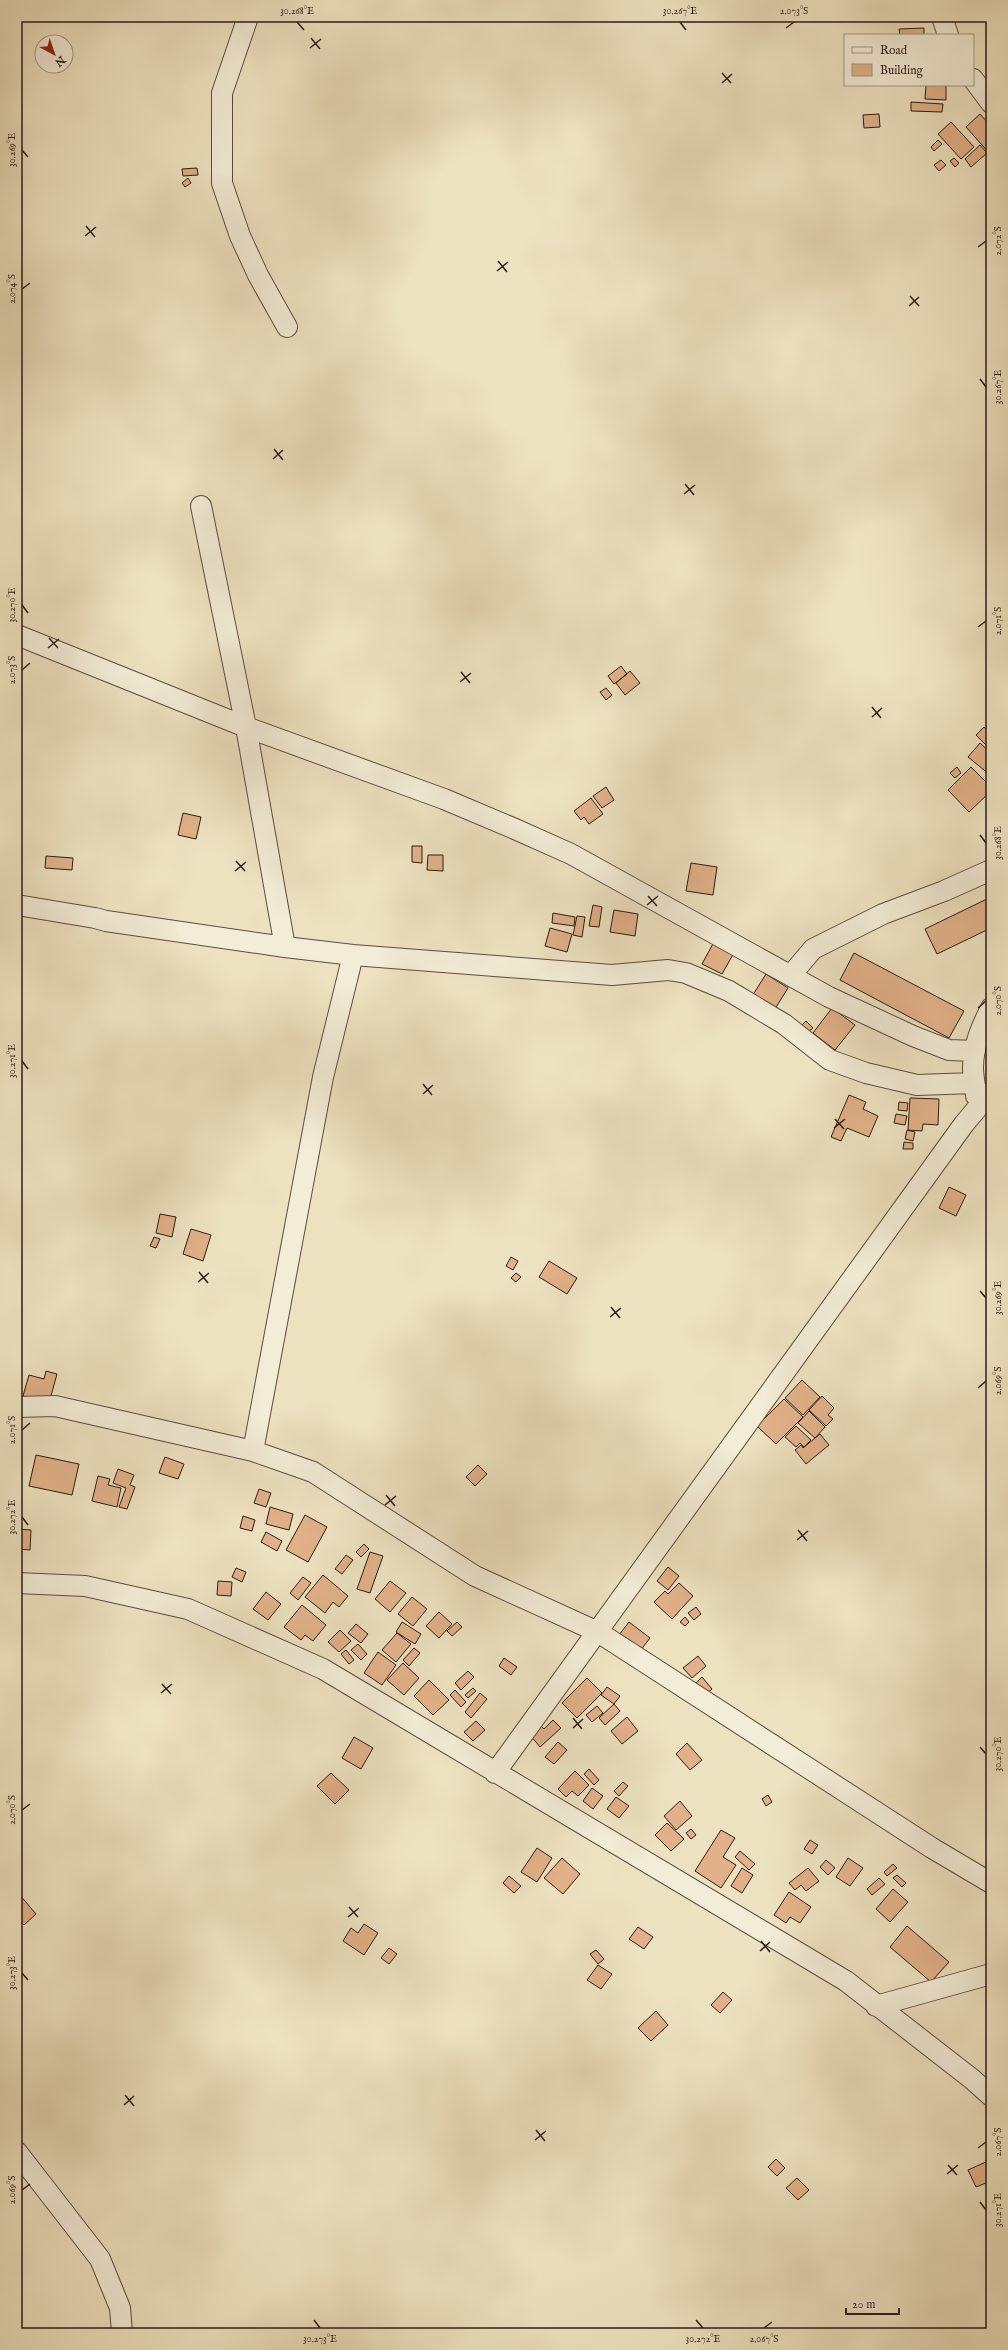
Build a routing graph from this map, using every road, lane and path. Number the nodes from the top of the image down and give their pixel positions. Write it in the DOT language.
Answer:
graph roads {
  1 [pos="248,17"];
  2 [pos="942,17"];
  3 [pos="948,34"];
  4 [pos="974,80"];
  5 [pos="991,103"];
  6 [pos="287,327"];
  7 [pos="201,506"];
  8 [pos="17,635"];
  9 [pos="246,727"];
  10 [pos="991,870"];
  11 [pos="17,905"];
  12 [pos="285,947"];
  13 [pos="353,955"];
  14 [pos="790,975"];
  15 [pos="991,1008"];
  16 [pos="975,1051"];
  17 [pos="983,1087"];
  18 [pos="17,1407"];
  19 [pos="253,1451"];
  20 [pos="17,1583"];
  21 [pos="598,1632"];
  22 [pos="495,1773"];
  23 [pos="991,1883"];
  24 [pos="991,1974"];
  25 [pos="876,2006"];
  26 [pos="991,2096"];
  27 [pos="17,2152"];
  28 [pos="122,2333"];
  1 -- 6 [label="street"];
  2 -- 3 [label="street"];
  4 -- 5 [label="street"];
  7 -- 9 [label="street"];
  8 -- 9 [label="street"];
  9 -- 12 [label="street"];
  9 -- 14 [label="street"];
  10 -- 14 [label="street"];
  11 -- 12 [label="street"];
  12 -- 13 [label="street"];
  13 -- 17 [label="street"];
  13 -- 19 [label="street"];
  14 -- 16 [label="street"];
  15 -- 16 [label="street"];
  16 -- 17 [label="street"];
  17 -- 21 [label="street"];
  18 -- 19 [label="street"];
  19 -- 21 [label="street"];
  20 -- 22 [label="street"];
  21 -- 22 [label="street"];
  21 -- 23 [label="street"];
  22 -- 25 [label="street"];
  24 -- 25 [label="street"];
  25 -- 26 [label="street"];
  27 -- 28 [label="street"];
}
